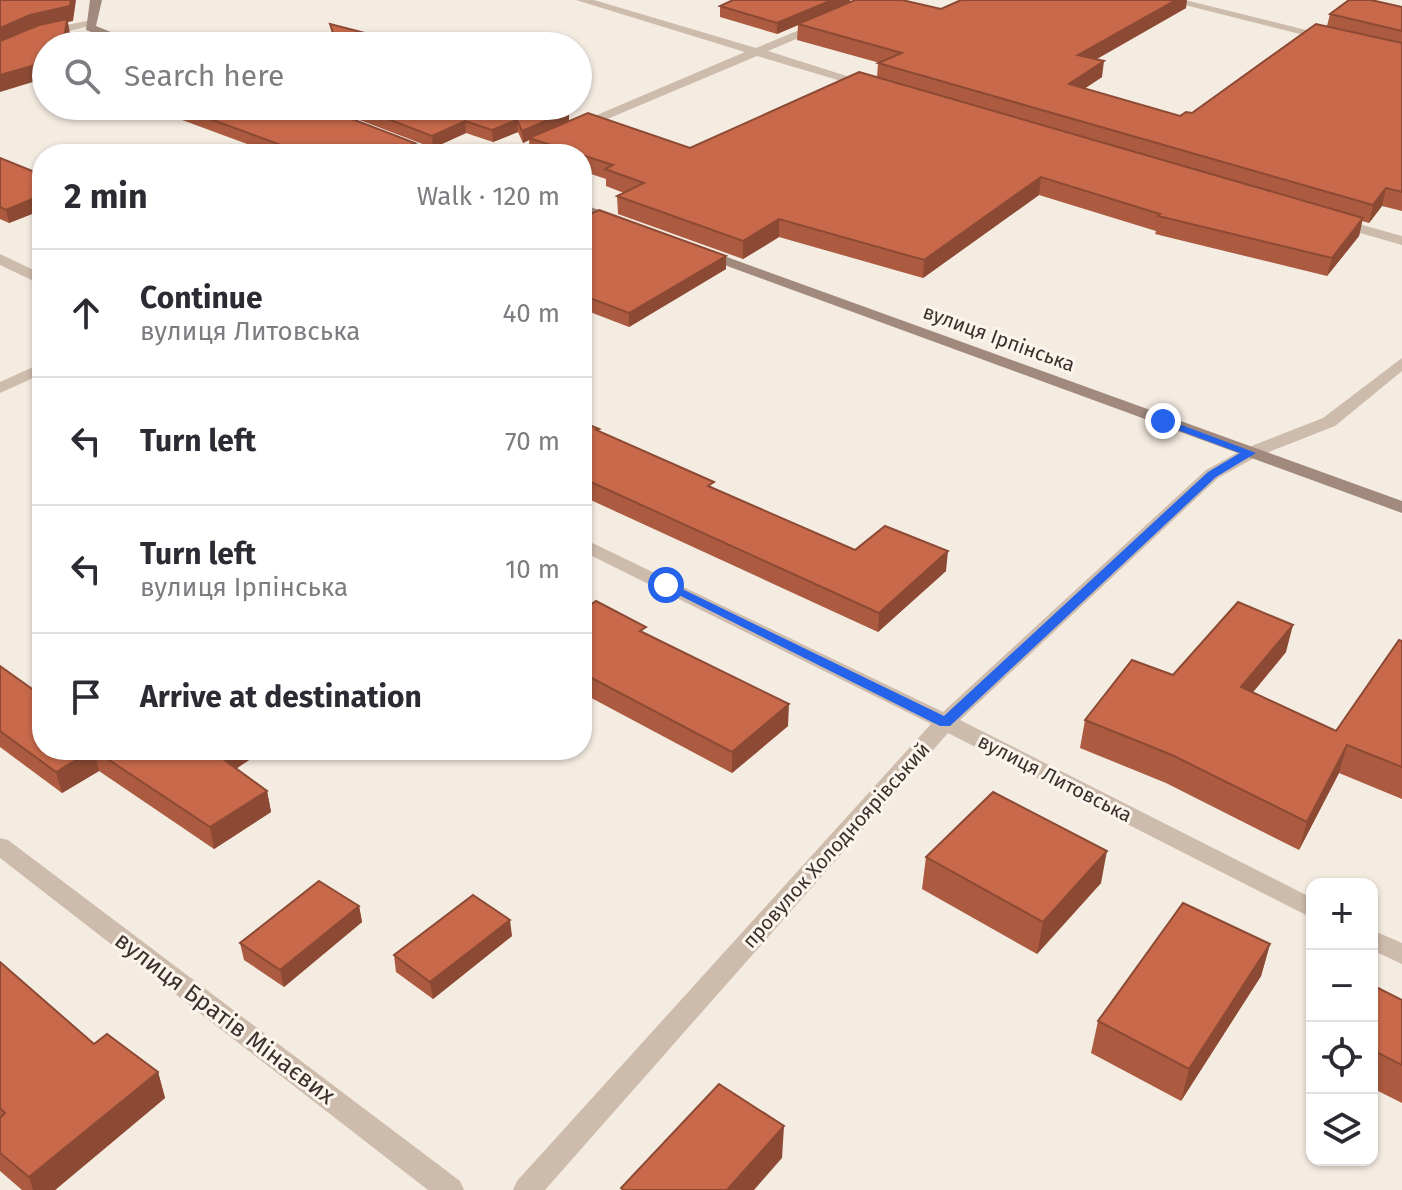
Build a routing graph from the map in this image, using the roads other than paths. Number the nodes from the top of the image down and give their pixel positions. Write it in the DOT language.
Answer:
graph roads {
  1 [pos="96,0"];
  2 [pos="582,0"];
  3 [pos="1171,0"];
  4 [pos="833,19"];
  5 [pos="91,23"];
  6 [pos="48,32"];
  7 [pos="101,32"];
  8 [pos="32,37"];
  9 [pos="1340,40"];
  10 [pos="0,50"];
  11 [pos="753,51"];
  12 [pos="889,91"];
  13 [pos="592,120"];
  14 [pos="592,120"];
  15 [pos="376,133"];
  16 [pos="406,144"];
  17 [pos="535,144"];
  18 [pos="592,212"];
  19 [pos="1326,219"];
  20 [pos="641,230"];
  21 [pos="1402,241"];
  22 [pos="686,246"];
  23 [pos="0,259"];
  24 [pos="32,275"];
  25 [pos="1402,363"];
  26 [pos="32,373"];
  27 [pos="0,388"];
  28 [pos="1250,453"];
  29 [pos="1402,507"];
  30 [pos="592,549"];
  31 [pos="945,722"];
  32 [pos="0,846"];
  33 [pos="1306,906"];
  34 [pos="1378,942"];
  35 [pos="1402,954"];
  36 [pos="450,1190"];
  37 [pos="527,1190"];
  1 -- 5 [label="street"];
  2 -- 11 [label="street"];
  3 -- 9 [label="street"];
  4 -- 11 [label="street"];
  5 -- 6 [label="street"];
  5 -- 7 [label="street"];
  8 -- 10 [label="street"];
  11 -- 12 [label="street"];
  11 -- 13 [label="street"];
  14 -- 17 [label="street"];
  15 -- 16 [label="street"];
  18 -- 20 [label="street"];
  19 -- 21 [label="street"];
  22 -- 28 [label="street, вулиця Ірпінська"];
  23 -- 24 [label="street"];
  25 -- 28 [label="street, провулок Холодноярівський"];
  26 -- 27 [label="street"];
  28 -- 29 [label="street, вулиця Ірпінська"];
  28 -- 31 [label="street, провулок Холодноярівський"];
  30 -- 31 [label="street, вулиця Литовська"];
  31 -- 33 [label="street, вулиця Литовська"];
  31 -- 37 [label="street, провулок Холодноярівський"];
  32 -- 36 [label="street, вулиця Братів Мінаєвих"];
  34 -- 35 [label="street"];
}
